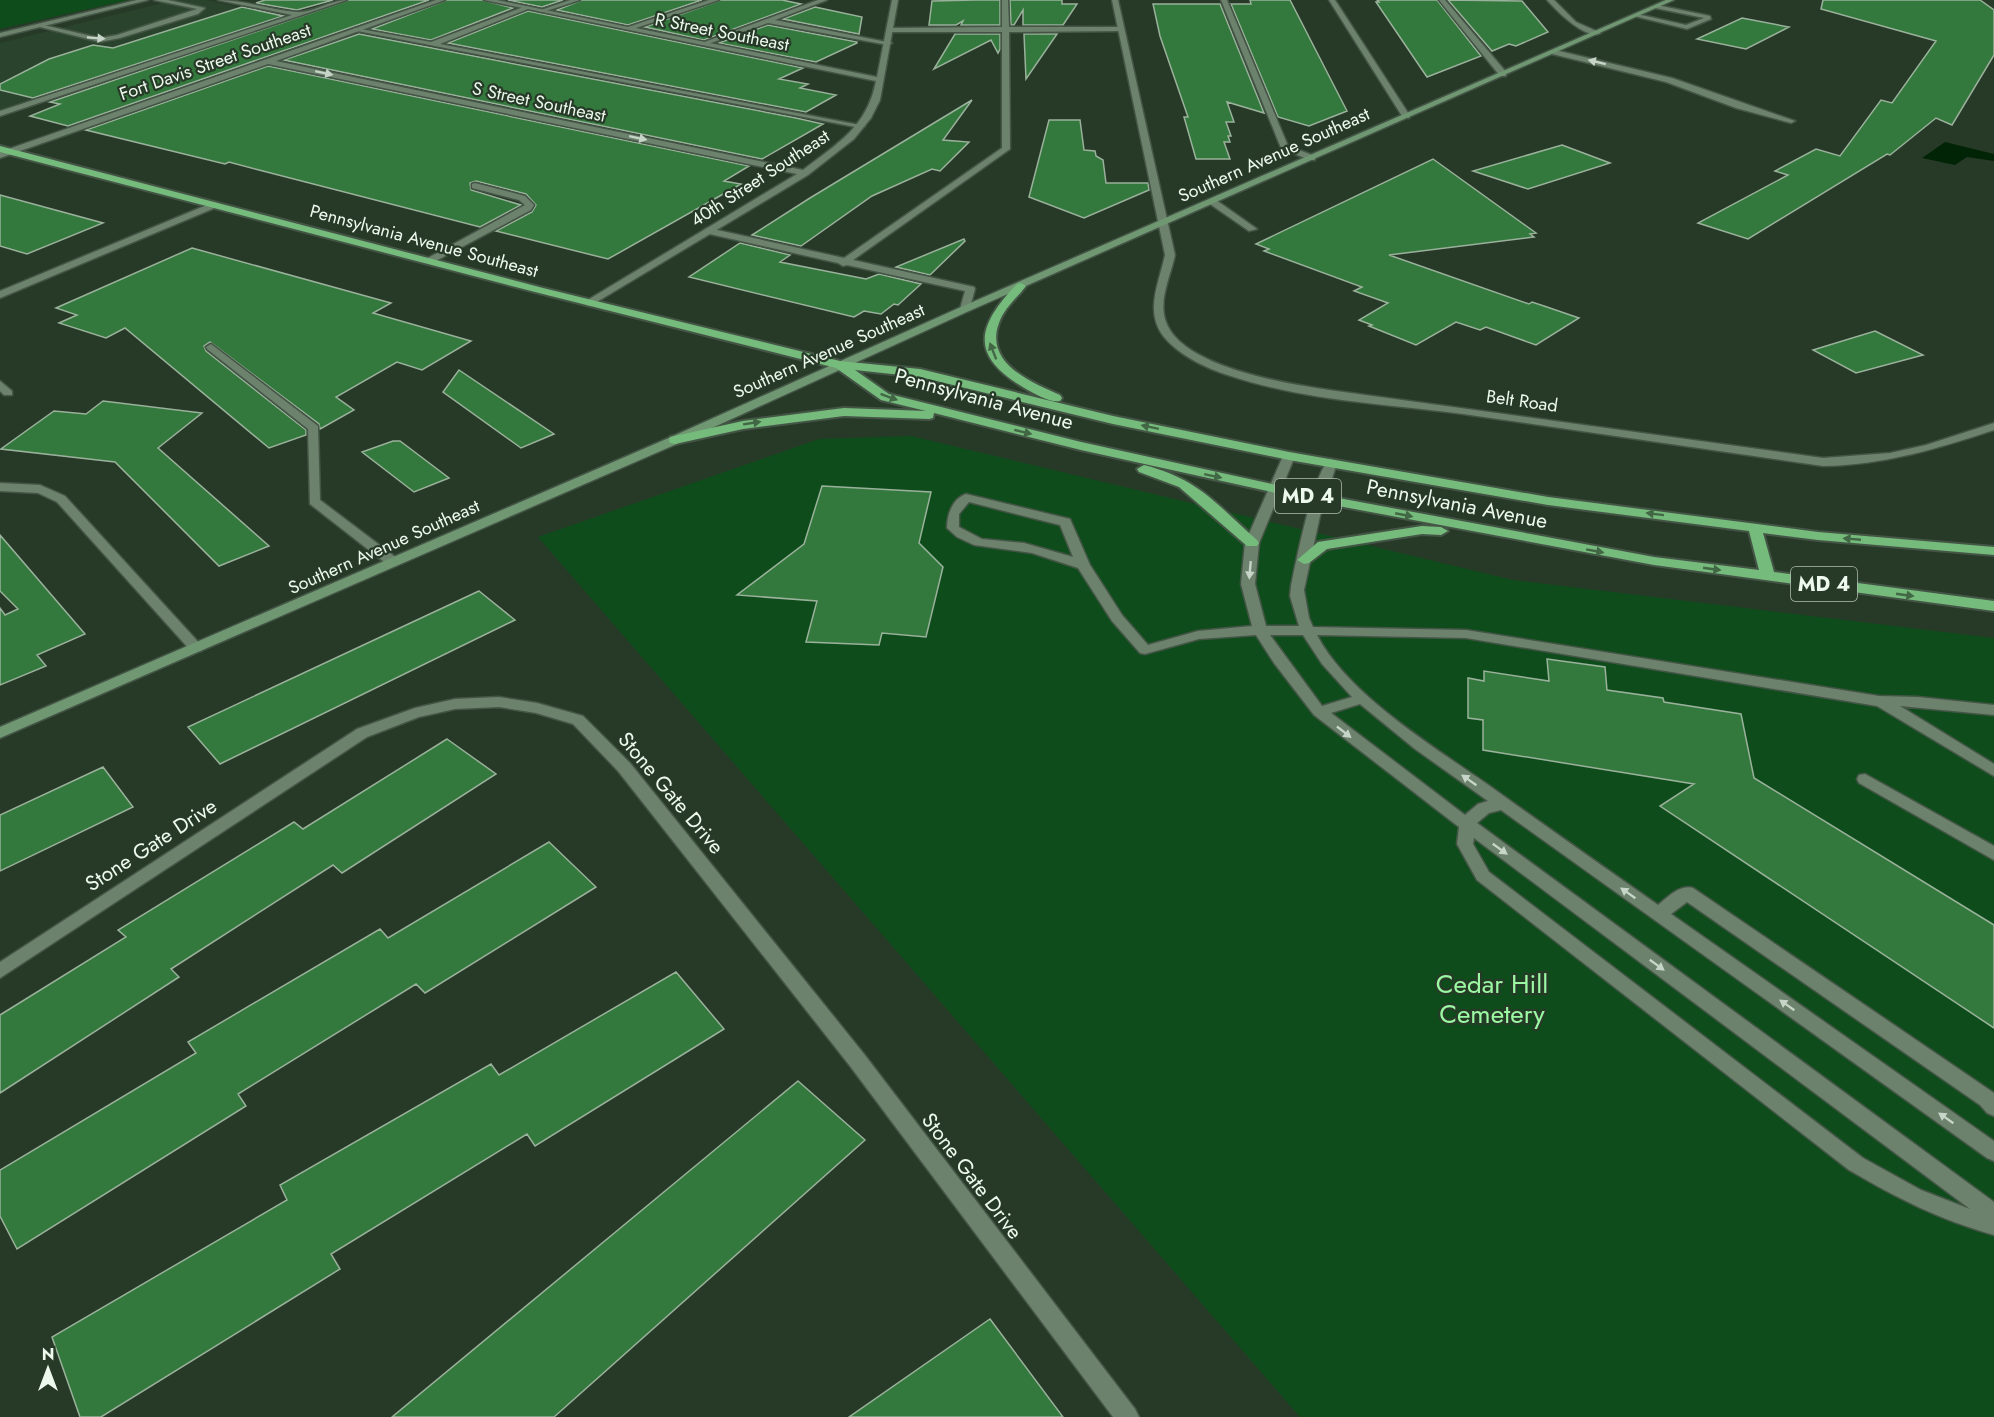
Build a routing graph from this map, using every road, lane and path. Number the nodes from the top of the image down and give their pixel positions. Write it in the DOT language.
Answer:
graph roads {
  1 [pos="145,0"];
  2 [pos="157,0"];
  3 [pos="221,0"];
  4 [pos="344,0"];
  5 [pos="442,0"];
  6 [pos="488,0"];
  7 [pos="577,0"];
  8 [pos="716,0"];
  9 [pos="824,0"];
  10 [pos="895,0"];
  11 [pos="1005,0"];
  12 [pos="1115,0"];
  13 [pos="1224,0"];
  14 [pos="1332,0"];
  15 [pos="1442,0"];
  16 [pos="1550,0"];
  17 [pos="1671,0"];
  18 [pos="1657,7"];
  19 [pos="526,8"];
  20 [pos="541,11"];
  21 [pos="301,14"];
  22 [pos="1637,16"];
  23 [pos="768,20"];
  24 [pos="39,26"];
  25 [pos="629,29"];
  26 [pos="1121,29"];
  27 [pos="355,30"];
  28 [pos="890,30"];
  29 [pos="1005,30"];
  30 [pos="1598,33"];
  31 [pos="0,35"];
  32 [pos="888,43"];
  33 [pos="703,44"];
  34 [pos="431,45"];
  35 [pos="1555,52"];
  36 [pos="266,61"];
  37 [pos="1503,74"];
  38 [pos="881,80"];
  39 [pos="0,114"];
  40 [pos="1406,116"];
  41 [pos="1791,121"];
  42 [pos="861,126"];
  43 [pos="3,152"];
  44 [pos="1312,158"];
  45 [pos="805,173"];
  46 [pos="476,186"];
  47 [pos="1213,202"];
  48 [pos="214,204"];
  49 [pos="1163,224"];
  50 [pos="1252,229"];
  51 [pos="708,231"];
  52 [pos="429,261"];
  53 [pos="843,263"];
  54 [pos="1021,286"];
  55 [pos="0,295"];
  56 [pos="590,303"];
  57 [pos="965,309"];
  58 [pos="211,347"];
  59 [pos="840,365"];
  60 [pos="966,417"];
  61 [pos="1113,420"];
  62 [pos="1994,426"];
  63 [pos="675,440"];
  64 [pos="1081,446"];
  65 [pos="1289,456"];
  66 [pos="1331,463"];
  67 [pos="0,487"];
  68 [pos="1275,489"];
  69 [pos="1317,498"];
  70 [pos="1755,528"];
  71 [pos="1495,533"];
  72 [pos="1252,543"];
  73 [pos="1994,551"];
  74 [pos="1304,560"];
  75 [pos="393,562"];
  76 [pos="1083,565"];
  77 [pos="1768,577"];
  78 [pos="1994,606"];
  79 [pos="1260,630"];
  80 [pos="1309,631"];
  81 [pos="196,648"];
  82 [pos="1361,699"];
  83 [pos="1880,701"];
  84 [pos="1994,710"];
  85 [pos="1318,712"];
  86 [pos="0,733"];
  87 [pos="1994,771"];
  88 [pos="1865,779"];
  89 [pos="1503,804"];
  90 [pos="1467,825"];
  91 [pos="1994,854"];
  92 [pos="1658,914"];
  93 [pos="0,970"];
  94 [pos="1994,1107"];
  95 [pos="1994,1152"];
  96 [pos="1994,1214"];
  97 [pos="1994,1225"];
  98 [pos="1126,1417"];
  1 -- 24 [label="street"];
  24 -- 2 [label="street, one-way"];
  3 -- 21 [label="street"];
  4 -- 21 [label="street"];
  5 -- 27 [label="street, Fort Davis Street Southeast"];
  6 -- 19 [label="street, R Street Southeast"];
  7 -- 20 [label="street"];
  8 -- 25 [label="street"];
  9 -- 23 [label="street"];
  10 -- 28 [label="street, 40th Street Southeast"];
  11 -- 29 [label="street"];
  12 -- 26 [label="street, Belt Road"];
  13 -- 44 [label="street"];
  14 -- 40 [label="street"];
  15 -- 37 [label="street"];
  16 -- 30 [label="street"];
  17 -- 18 [label="main road, Southern Avenue Southeast"];
  18 -- 22 [label="main road, Southern Avenue Southeast"];
  18 -- 22 [label="street"];
  19 -- 20 [label="street, R Street Southeast"];
  19 -- 34 [label="street"];
  20 -- 25 [label="street, R Street Southeast"];
  21 -- 39 [label="street"];
  22 -- 30 [label="main road, Southern Avenue Southeast"];
  23 -- 32 [label="street"];
  23 -- 33 [label="street"];
  24 -- 31 [label="street"];
  25 -- 33 [label="street, R Street Southeast"];
  26 -- 29 [label="street"];
  26 -- 49 [label="street, Belt Road"];
  27 -- 34 [label="street"];
  27 -- 36 [label="street, Fort Davis Street Southeast"];
  28 -- 29 [label="street"];
  28 -- 32 [label="street, 40th Street Southeast"];
  29 -- 53 [label="street"];
  30 -- 35 [label="main road, Southern Avenue Southeast"];
  32 -- 38 [label="street, 40th Street Southeast"];
  33 -- 38 [label="street, R Street Southeast"];
  34 -- 42 [label="street"];
  35 -- 37 [label="main road, Southern Avenue Southeast"];
  41 -- 35 [label="street, one-way"];
  36 -- 43 [label="street, Fort Davis Street Southeast"];
  36 -- 45 [label="street, S Street Southeast, one-way"];
  37 -- 40 [label="main road, Southern Avenue Southeast"];
  38 -- 42 [label="street, 40th Street Southeast"];
  40 -- 44 [label="main road, Southern Avenue Southeast"];
  42 -- 45 [label="street, 40th Street Southeast"];
  43 -- 48 [label="highway, Pennsylvania Avenue Southeast"];
  44 -- 47 [label="main road, Southern Avenue Southeast"];
  45 -- 51 [label="street, 40th Street Southeast"];
  46 -- 52 [label="street"];
  47 -- 49 [label="main road, Southern Avenue Southeast"];
  47 -- 50 [label="street"];
  48 -- 52 [label="highway, Pennsylvania Avenue Southeast"];
  48 -- 55 [label="street"];
  49 -- 54 [label="main road, Southern Avenue Southeast"];
  49 -- 62 [label="street, Belt Road"];
  51 -- 53 [label="street"];
  51 -- 56 [label="street, 40th Street Southeast"];
  52 -- 56 [label="highway, Pennsylvania Avenue Southeast"];
  53 -- 57 [label="street"];
  54 -- 57 [label="main road, Southern Avenue Southeast"];
  61 -- 54 [label="highway, one-way"];
  56 -- 59 [label="highway, Pennsylvania Avenue Southeast"];
  57 -- 59 [label="main road, Southern Avenue Southeast"];
  58 -- 75 [label="street"];
  59 -- 60 [label="highway, Pennsylvania Avenue / MD 4, one-way"];
  59 -- 61 [label="highway, Pennsylvania Avenue / MD 4"];
  59 -- 63 [label="main road, Southern Avenue Southeast"];
  63 -- 60 [label="highway, one-way"];
  60 -- 64 [label="highway, Pennsylvania Avenue / MD 4, one-way"];
  65 -- 61 [label="highway, Pennsylvania Avenue / MD 4, one-way"];
  63 -- 75 [label="main road, Southern Avenue Southeast"];
  64 -- 68 [label="highway, Pennsylvania Avenue / MD 4, one-way"];
  64 -- 72 [label="highway"];
  65 -- 66 [label="highway, Pennsylvania Avenue / MD 4"];
  65 -- 68 [label="street"];
  66 -- 69 [label="street"];
  70 -- 66 [label="highway, Pennsylvania Avenue / MD 4, one-way"];
  67 -- 81 [label="street"];
  68 -- 69 [label="highway, Pennsylvania Avenue / MD 4"];
  68 -- 72 [label="street"];
  69 -- 71 [label="highway, Pennsylvania Avenue / MD 4, one-way"];
  69 -- 74 [label="street"];
  73 -- 70 [label="highway, Pennsylvania Avenue / MD 4, one-way"];
  70 -- 77 [label="highway"];
  71 -- 74 [label="highway"];
  71 -- 77 [label="highway, Pennsylvania Avenue / MD 4, one-way"];
  72 -- 79 [label="street, one-way"];
  74 -- 80 [label="street"];
  75 -- 81 [label="main road, Southern Avenue Southeast"];
  76 -- 76 [label="street"];
  76 -- 79 [label="street"];
  77 -- 78 [label="highway, Pennsylvania Avenue / MD 4, one-way"];
  79 -- 80 [label="street"];
  79 -- 85 [label="street"];
  80 -- 82 [label="street"];
  80 -- 83 [label="street"];
  81 -- 86 [label="main road, Southern Avenue Southeast"];
  82 -- 85 [label="street"];
  89 -- 82 [label="street, one-way"];
  83 -- 84 [label="street"];
  83 -- 87 [label="street"];
  85 -- 90 [label="street, one-way"];
  88 -- 91 [label="street"];
  89 -- 90 [label="street"];
  92 -- 89 [label="street, one-way"];
  90 -- 96 [label="street, one-way"];
  90 -- 97 [label="street"];
  92 -- 94 [label="street"];
  95 -- 92 [label="street, one-way"];
  93 -- 98 [label="street, Stone Gate Drive"];
}
